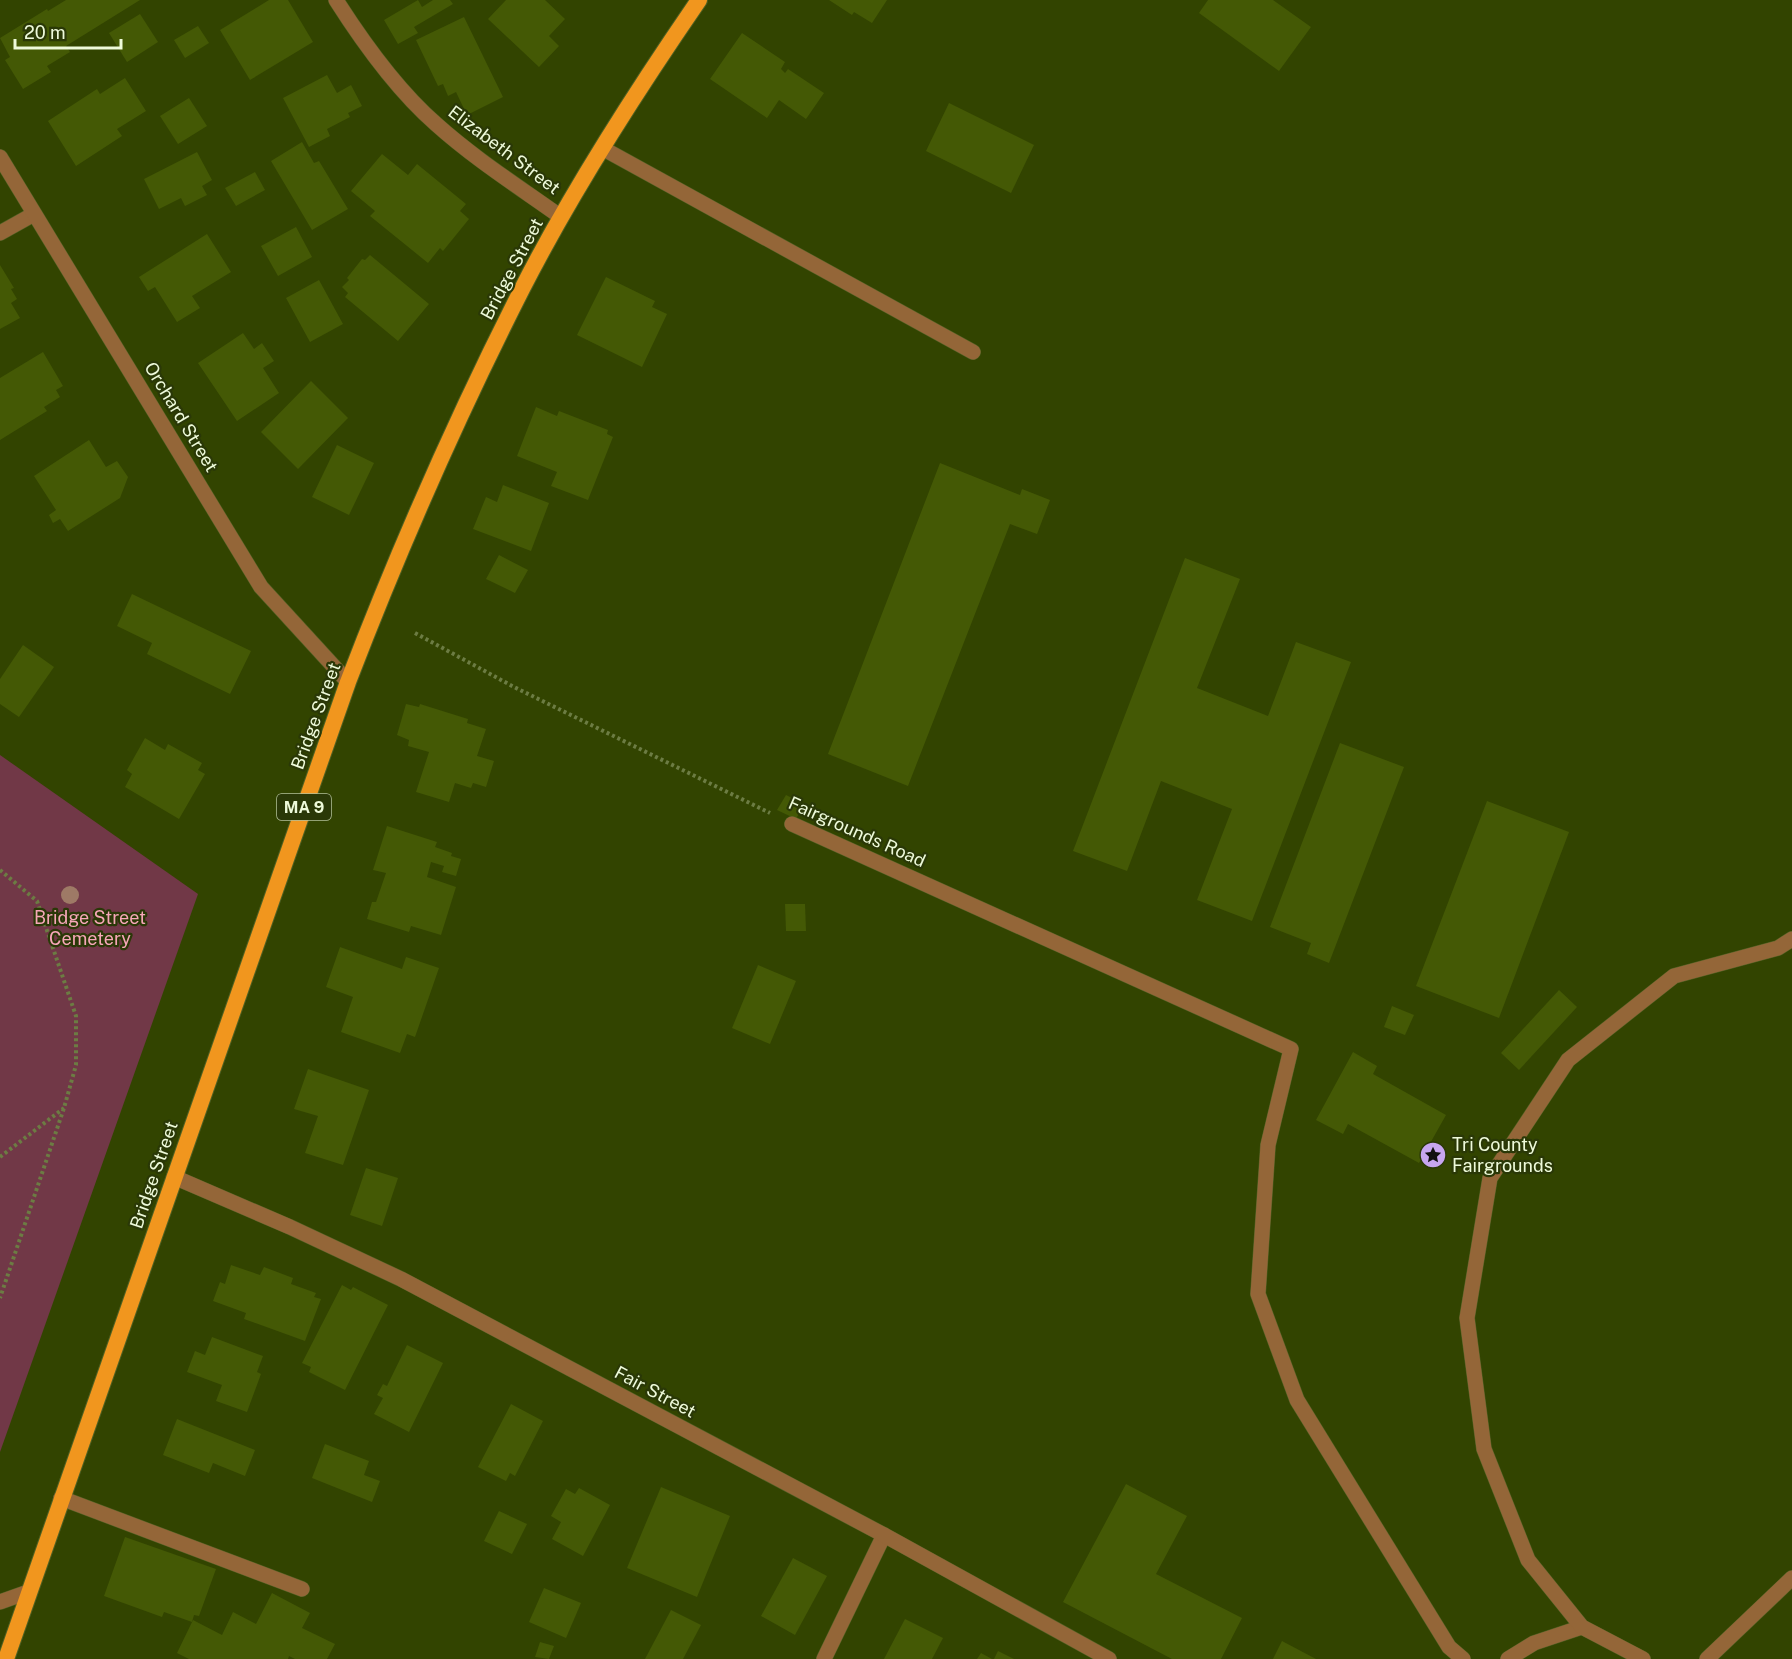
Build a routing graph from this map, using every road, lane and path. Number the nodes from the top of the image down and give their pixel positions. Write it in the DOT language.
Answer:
graph roads {
  1 [pos="336,0"];
  2 [pos="699,0"];
  3 [pos="602,148"];
  4 [pos="0,158"];
  5 [pos="34,214"];
  6 [pos="561,217"];
  7 [pos="0,233"];
  8 [pos="973,352"];
  9 [pos="415,633"];
  10 [pos="348,682"];
  11 [pos="792,824"];
  12 [pos="0,870"];
  13 [pos="1792,939"];
  14 [pos="64,1108"];
  15 [pos="0,1157"];
  16 [pos="174,1177"];
  17 [pos="0,1298"];
  18 [pos="61,1498"];
  19 [pos="884,1535"];
  20 [pos="1790,1583"];
  21 [pos="302,1590"];
  22 [pos="28,1592"];
  23 [pos="0,1602"];
  24 [pos="1582,1627"];
  25 [pos="6,1659"];
  26 [pos="824,1659"];
  27 [pos="1109,1659"];
  28 [pos="1463,1659"];
  29 [pos="1508,1659"];
  30 [pos="1643,1659"];
  31 [pos="1707,1659"];
  1 -- 6 [label="street, Elizabeth Street"];
  2 -- 3 [label="highway, Bridge Street / MA 9"];
  3 -- 6 [label="highway, Bridge Street / MA 9"];
  3 -- 8 [label="street"];
  4 -- 5 [label="street, Orchard Street"];
  5 -- 7 [label="street"];
  5 -- 10 [label="street, Orchard Street"];
  6 -- 10 [label="highway, Bridge Street / MA 9"];
  9 -- 11 [label="path, Fairgrounds Road"];
  10 -- 16 [label="highway, Bridge Street / MA 9"];
  11 -- 28 [label="street, Fairgrounds Road"];
  12 -- 14 [label="path"];
  13 -- 24 [label="street"];
  14 -- 15 [label="path"];
  14 -- 17 [label="path"];
  16 -- 18 [label="highway, Bridge Street / MA 9"];
  16 -- 19 [label="street, Fair Street"];
  18 -- 21 [label="street"];
  18 -- 22 [label="highway, Bridge Street / MA 9"];
  19 -- 26 [label="street"];
  19 -- 27 [label="street, Fair Street"];
  20 -- 31 [label="street"];
  22 -- 23 [label="street"];
  22 -- 25 [label="highway, Bridge Street / MA 9"];
  24 -- 29 [label="street"];
  24 -- 30 [label="street"];
}
